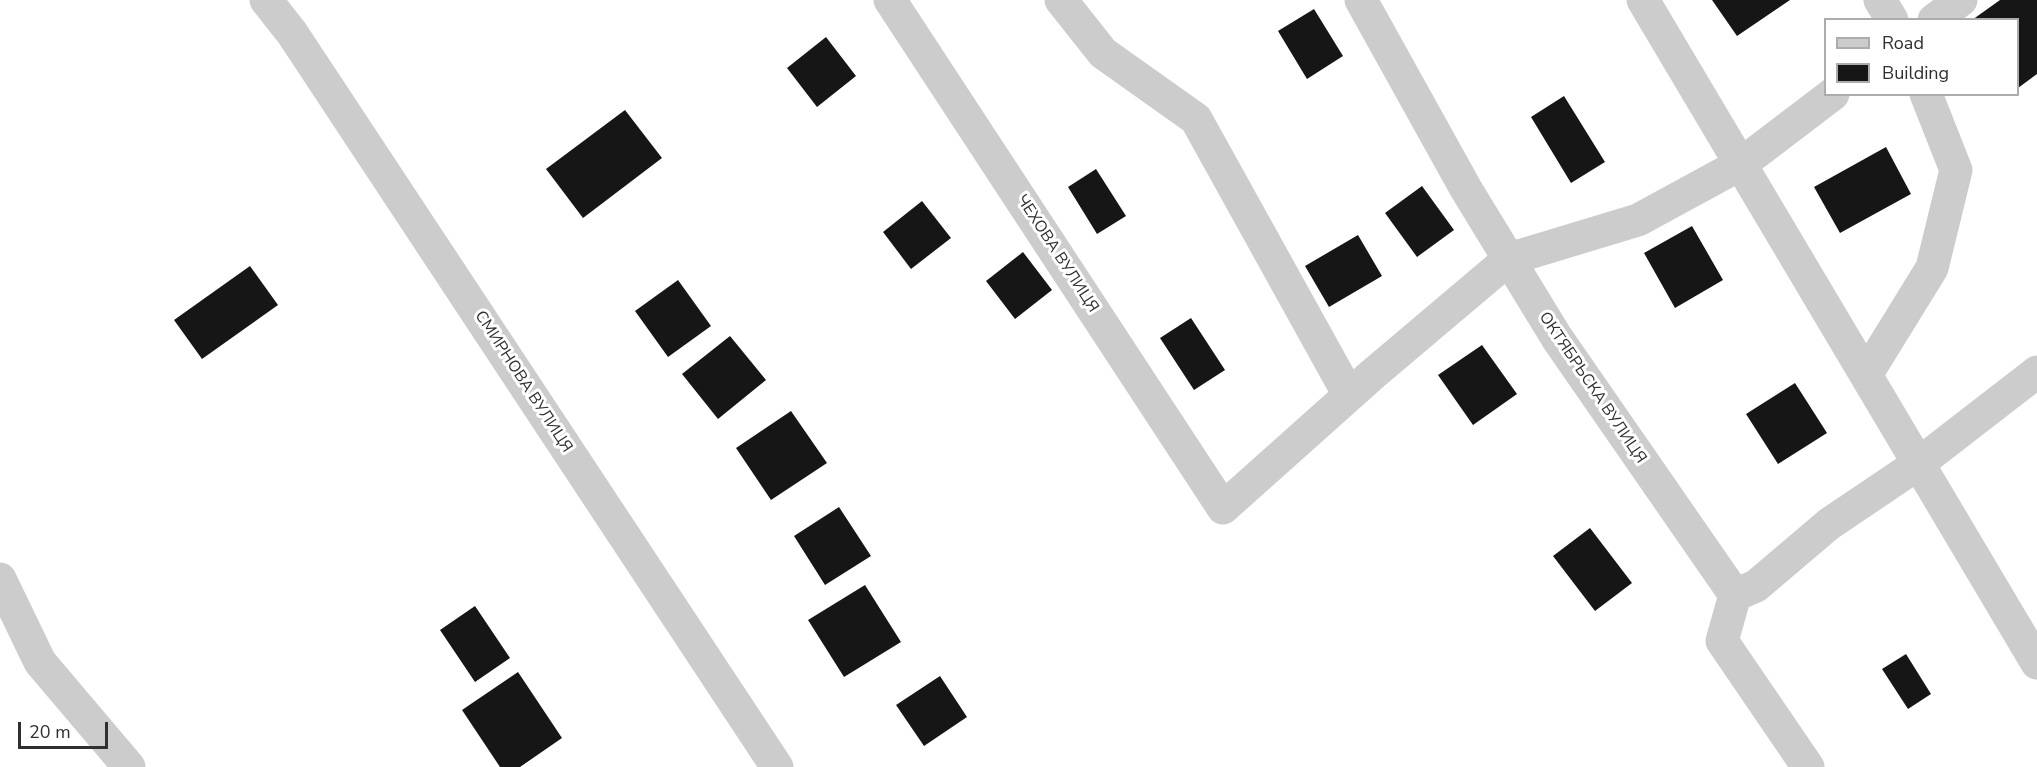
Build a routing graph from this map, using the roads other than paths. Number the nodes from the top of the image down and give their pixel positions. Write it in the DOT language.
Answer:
graph roads {
  1 [pos="266,0"];
  2 [pos="890,0"];
  3 [pos="1061,0"];
  4 [pos="1360,0"];
  5 [pos="1643,0"];
  6 [pos="1881,0"];
  7 [pos="1961,0"];
  8 [pos="1891,18"];
  9 [pos="1937,18"];
  10 [pos="1830,96"];
  11 [pos="1927,96"];
  12 [pos="1741,164"];
  13 [pos="1509,259"];
  14 [pos="2037,372"];
  15 [pos="1866,375"];
  16 [pos="1349,395"];
  17 [pos="1918,464"];
  18 [pos="0,579"];
  19 [pos="1735,595"];
  20 [pos="2037,663"];
  21 [pos="129,767"];
  22 [pos="777,767"];
  23 [pos="1808,767"];
  1 -- 22 [label="street, СМИРНОВА ВУЛИЦЯ"];
  2 -- 16 [label="street, ЧЕХОВА ВУЛИЦЯ"];
  3 -- 16 [label="street"];
  4 -- 13 [label="street, ОКТЯБРЬСКА ВУЛИЦЯ"];
  5 -- 12 [label="street"];
  6 -- 8 [label="street"];
  7 -- 9 [label="street"];
  10 -- 12 [label="street"];
  11 -- 15 [label="street"];
  12 -- 13 [label="street"];
  12 -- 15 [label="street"];
  13 -- 16 [label="street"];
  13 -- 19 [label="street, ОКТЯБРЬСКА ВУЛИЦЯ"];
  14 -- 17 [label="street"];
  15 -- 17 [label="street"];
  17 -- 19 [label="street"];
  17 -- 20 [label="street"];
  18 -- 21 [label="street"];
  19 -- 23 [label="street"];
}
